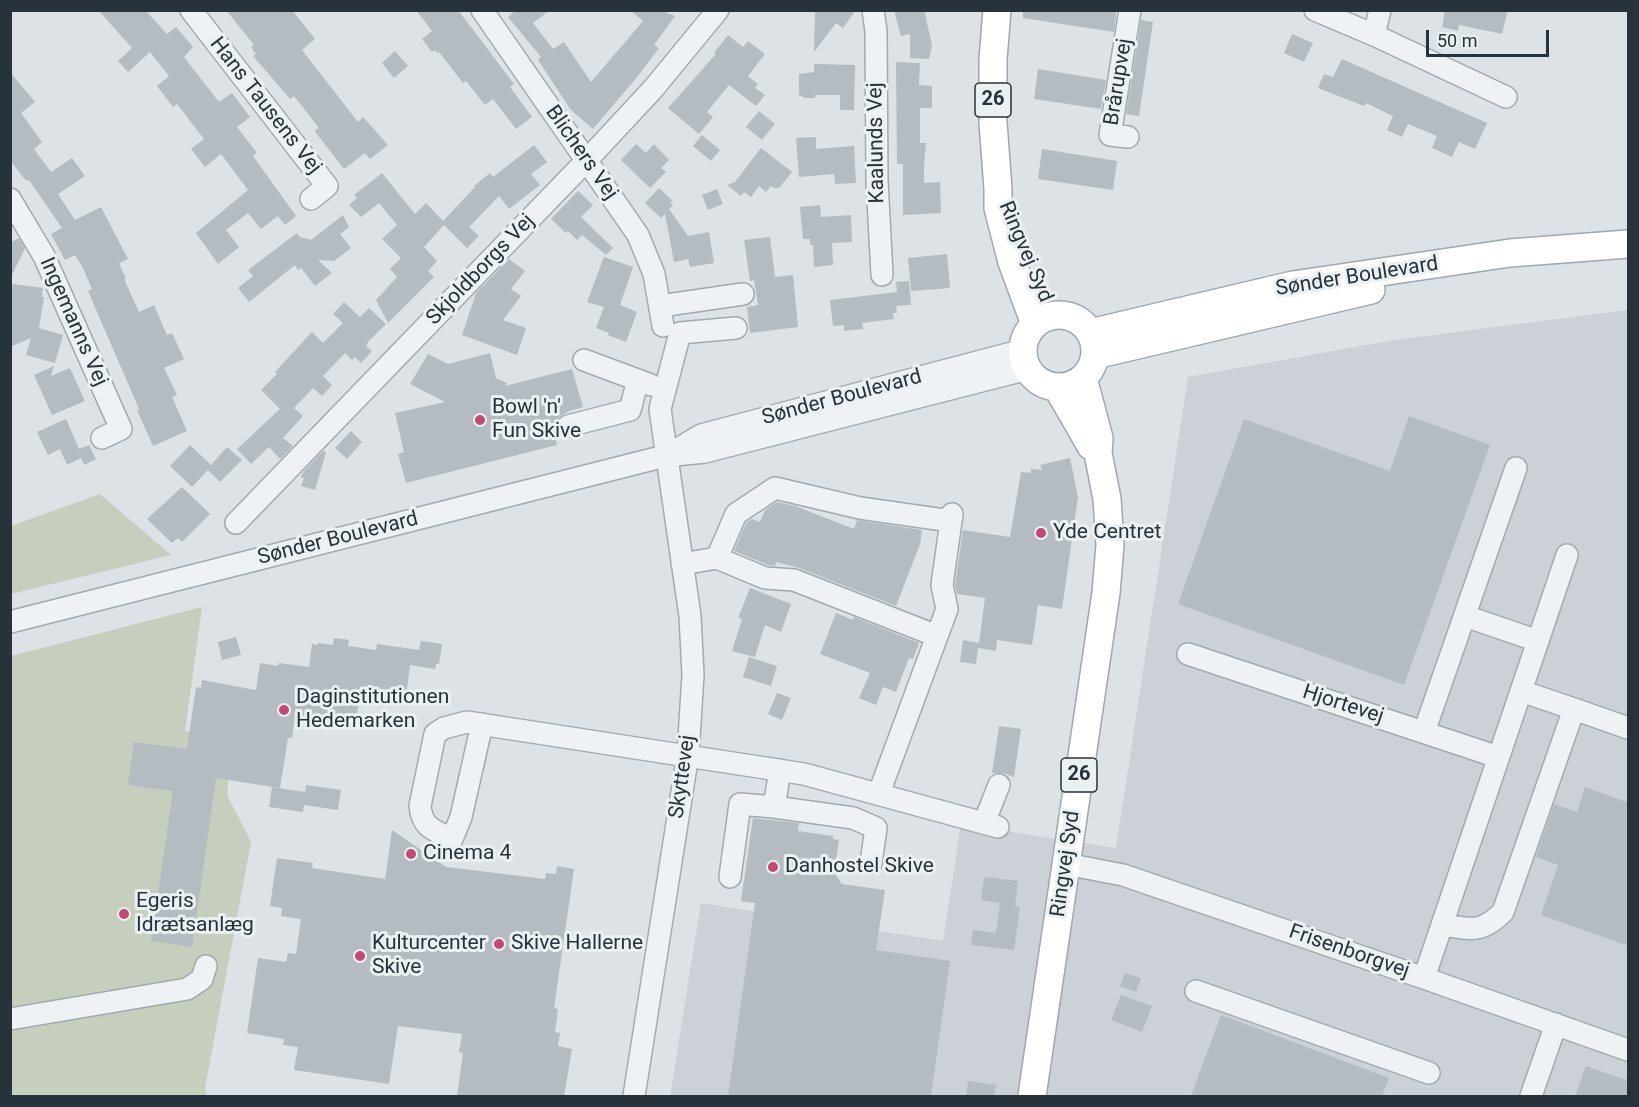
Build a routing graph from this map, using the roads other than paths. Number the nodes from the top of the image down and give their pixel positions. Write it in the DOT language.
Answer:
graph roads {
  1 [pos="191,10"];
  2 [pos="482,10"];
  3 [pos="718,10"];
  4 [pos="873,10"];
  5 [pos="997,10"];
  6 [pos="1130,10"];
  7 [pos="1315,10"];
  8 [pos="1380,10"];
  9 [pos="1374,35"];
  10 [pos="1506,97"];
  11 [pos="1128,137"];
  12 [pos="586,161"];
  13 [pos="10,198"];
  14 [pos="311,199"];
  15 [pos="1629,244"];
  16 [pos="1629,259"];
  17 [pos="882,275"];
  18 [pos="743,294"];
  19 [pos="1043,320"];
  20 [pos="736,327"];
  21 [pos="1089,355"];
  22 [pos="584,360"];
  23 [pos="1025,360"];
  24 [pos="638,380"];
  25 [pos="1057,387"];
  26 [pos="666,390"];
  27 [pos="568,426"];
  28 [pos="102,438"];
  29 [pos="1098,453"];
  30 [pos="665,456"];
  31 [pos="1516,468"];
  32 [pos="236,523"];
  33 [pos="1567,555"];
  34 [pos="717,558"];
  35 [pos="682,564"];
  36 [pos="1465,615"];
  37 [pos="10,622"];
  38 [pos="937,636"];
  39 [pos="1538,641"];
  40 [pos="1188,654"];
  41 [pos="1521,691"];
  42 [pos="1574,710"];
  43 [pos="482,724"];
  44 [pos="1629,728"];
  45 [pos="1424,732"];
  46 [pos="688,754"];
  47 [pos="1498,757"];
  48 [pos="780,770"];
  49 [pos="999,785"];
  50 [pos="879,793"];
  51 [pos="774,807"];
  52 [pos="871,863"];
  53 [pos="1066,864"];
  54 [pos="730,878"];
  55 [pos="1442,925"];
  56 [pos="206,966"];
  57 [pos="1425,978"];
  58 [pos="1196,991"];
  59 [pos="10,1019"];
  60 [pos="1556,1024"];
  61 [pos="1629,1050"];
  62 [pos="1429,1073"];
  63 [pos="634,1096"];
  64 [pos="1032,1096"];
  65 [pos="1531,1096"];
  1 -- 14 [label="street, Hans Tausens Vej"];
  2 -- 12 [label="street, Blichers Vej"];
  3 -- 12 [label="street, Skjoldborgs Vej"];
  4 -- 17 [label="street, Kaalunds Vej"];
  5 -- 19 [label="main road, Ringvej Syd / 26"];
  6 -- 11 [label="street, Brårupvej"];
  7 -- 9 [label="street"];
  8 -- 9 [label="street"];
  9 -- 10 [label="street"];
  12 -- 18 [label="street, Blichers Vej"];
  12 -- 32 [label="street, Skjoldborgs Vej"];
  13 -- 28 [label="street, Ingemanns Vej"];
  15 -- 21 [label="main road, Sønder Boulevard"];
  16 -- 21 [label="main road, Sønder Boulevard"];
  19 -- 21 [label="main road"];
  19 -- 23 [label="main road"];
  20 -- 26 [label="street, Skyttevej"];
  21 -- 25 [label="main road"];
  21 -- 29 [label="main road, Ringvej Syd / 26"];
  22 -- 24 [label="street"];
  23 -- 25 [label="main road"];
  23 -- 30 [label="street, Sønder Boulevard"];
  24 -- 26 [label="street"];
  24 -- 27 [label="street"];
  25 -- 29 [label="main road, Ringvej Syd / 26"];
  26 -- 30 [label="street, Skyttevej"];
  29 -- 53 [label="main road, Ringvej Syd / 26"];
  30 -- 35 [label="street, Skyttevej"];
  30 -- 37 [label="street, Sønder Boulevard"];
  31 -- 36 [label="street"];
  33 -- 39 [label="street"];
  34 -- 35 [label="street"];
  34 -- 38 [label="street"];
  34 -- 38 [label="street"];
  35 -- 46 [label="street, Skyttevej"];
  36 -- 39 [label="street"];
  36 -- 45 [label="street"];
  38 -- 50 [label="street"];
  39 -- 41 [label="street"];
  40 -- 45 [label="street, Hjortevej"];
  41 -- 42 [label="street"];
  41 -- 47 [label="street"];
  42 -- 44 [label="street"];
  42 -- 55 [label="street"];
  43 -- 43 [label="street"];
  43 -- 46 [label="street"];
  45 -- 47 [label="street, Hjortevej"];
  46 -- 48 [label="street"];
  46 -- 63 [label="street, Skyttevej"];
  47 -- 55 [label="street"];
  48 -- 50 [label="street"];
  48 -- 51 [label="street"];
  49 -- 50 [label="street"];
  51 -- 52 [label="street"];
  51 -- 54 [label="street"];
  53 -- 57 [label="street, Frisenborgvej"];
  53 -- 64 [label="main road, Ringvej Syd / 26"];
  55 -- 57 [label="street"];
  56 -- 59 [label="street"];
  57 -- 60 [label="street, Frisenborgvej"];
  58 -- 62 [label="street"];
  60 -- 61 [label="street, Frisenborgvej"];
  60 -- 65 [label="street"];
}
